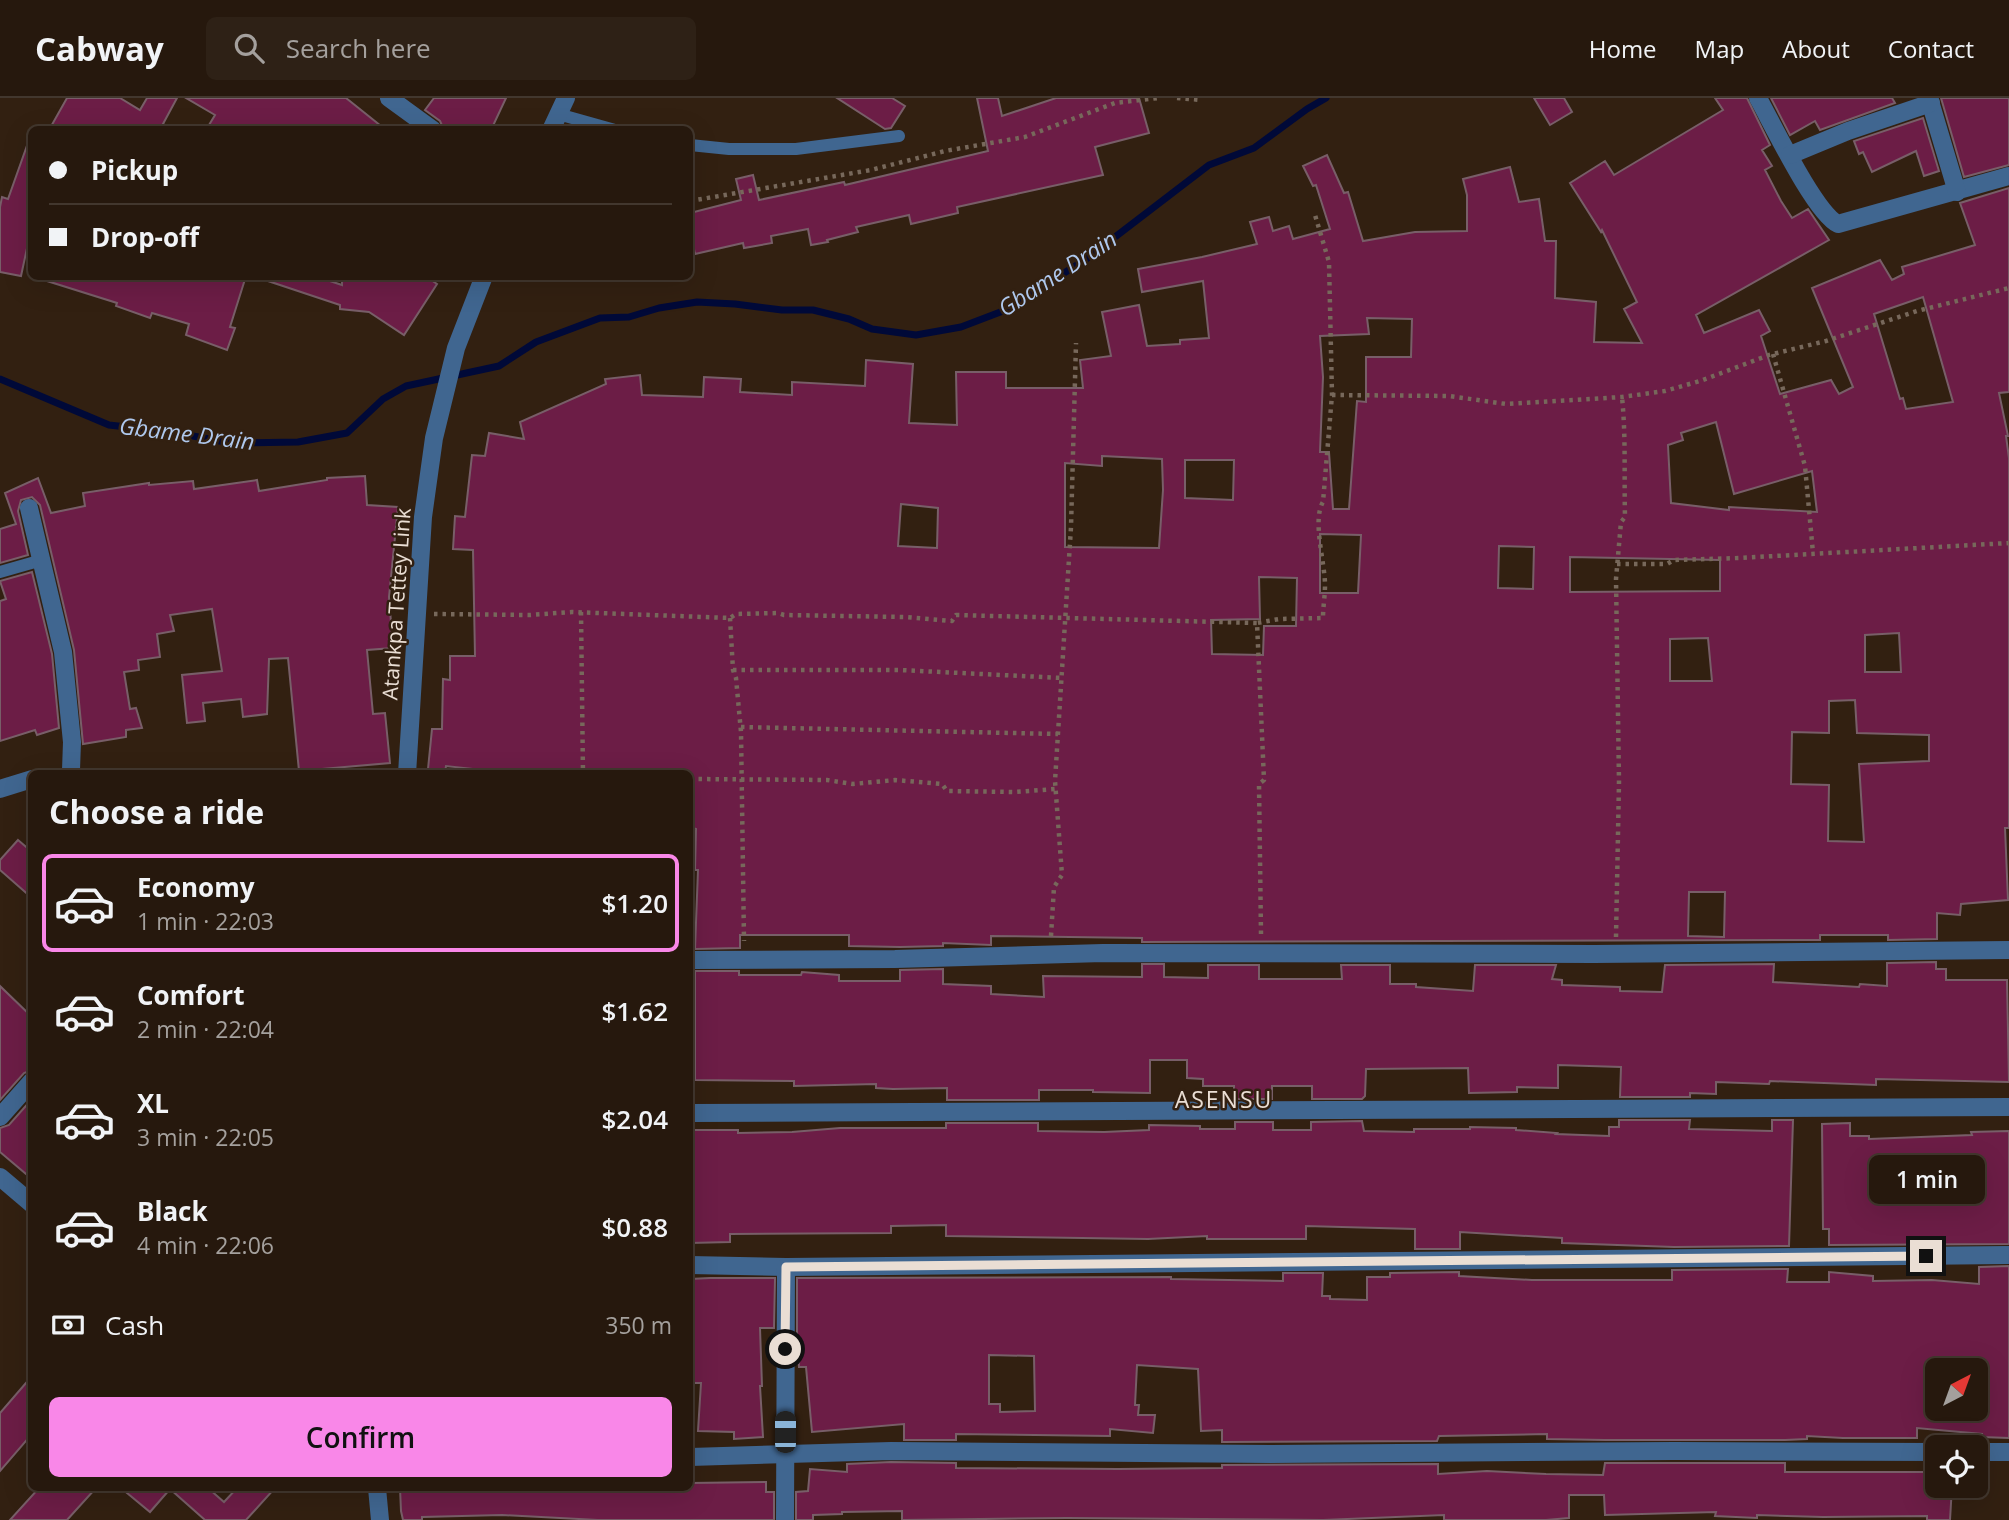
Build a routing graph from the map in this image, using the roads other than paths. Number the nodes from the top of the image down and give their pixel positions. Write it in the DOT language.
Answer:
graph roads {
  1 [pos="390,98"];
  2 [pos="1758,98"];
  3 [pos="1930,101"];
  4 [pos="558,114"];
  5 [pos="428,126"];
  6 [pos="601,126"];
  7 [pos="899,136"];
  8 [pos="693,145"];
  9 [pos="1790,155"];
  10 [pos="2009,176"];
  11 [pos="1957,192"];
  12 [pos="482,280"];
  13 [pos="29,508"];
  14 [pos="41,560"];
  15 [pos="0,572"];
  16 [pos="67,770"];
  17 [pos="407,770"];
  18 [pos="28,780"];
  19 [pos="0,789"];
  20 [pos="2009,950"];
  21 [pos="693,960"];
  22 [pos="28,1085"];
  23 [pos="2009,1107"];
  24 [pos="693,1113"];
  25 [pos="0,1116"];
  26 [pos="0,1177"];
  27 [pos="28,1201"];
  28 [pos="2009,1255"];
  29 [pos="693,1265"];
  30 [pos="786,1267"];
  31 [pos="1925,1452"];
  32 [pos="1988,1452"];
  33 [pos="2009,1452"];
  34 [pos="785,1455"];
  35 [pos="693,1457"];
  36 [pos="377,1491"];
  37 [pos="380,1520"];
  38 [pos="785,1520"];
  1 -- 5 [label="street"];
  2 -- 9 [label="street"];
  3 -- 9 [label="street"];
  3 -- 11 [label="street"];
  4 -- 6 [label="lane"];
  7 -- 8 [label="lane"];
  9 -- 11 [label="street"];
  10 -- 11 [label="street"];
  12 -- 17 [label="street, Atankpa Tettey Link"];
  13 -- 14 [label="street"];
  14 -- 15 [label="lane"];
  14 -- 16 [label="street"];
  18 -- 19 [label="street"];
  20 -- 21 [label="street"];
  22 -- 25 [label="street"];
  23 -- 24 [label="street"];
  26 -- 27 [label="street"];
  28 -- 30 [label="street"];
  29 -- 30 [label="street"];
  30 -- 34 [label="street"];
  31 -- 34 [label="street"];
  32 -- 33 [label="street"];
  34 -- 35 [label="street"];
  34 -- 38 [label="street"];
  36 -- 37 [label="street"];
}
